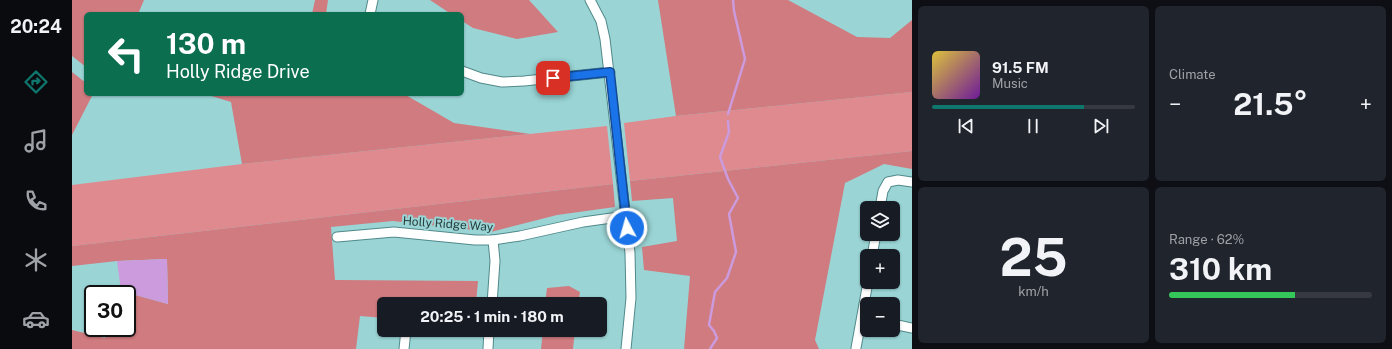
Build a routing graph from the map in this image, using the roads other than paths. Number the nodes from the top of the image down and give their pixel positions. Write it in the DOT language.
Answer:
graph roads {
  1 [pos="373,0"];
  2 [pos="590,0"];
  3 [pos="370,12"];
  4 [pos="464,72"];
  5 [pos="610,72"];
  6 [pos="912,182"];
  7 [pos="881,201"];
  8 [pos="626,216"];
  9 [pos="338,237"];
  10 [pos="493,240"];
  11 [pos="492,297"];
  12 [pos="900,325"];
  13 [pos="912,328"];
  14 [pos="860,334"];
  15 [pos="405,337"];
  16 [pos="489,337"];
  17 [pos="856,348"];
  18 [pos="404,349"];
  19 [pos="488,349"];
  20 [pos="626,349"];
  1 -- 3 [label="street"];
  2 -- 5 [label="street"];
  4 -- 5 [label="street"];
  5 -- 8 [label="street"];
  6 -- 7 [label="street"];
  8 -- 10 [label="street, Holly Ridge Way"];
  8 -- 20 [label="street"];
  9 -- 10 [label="street, Holly Ridge Way"];
  10 -- 11 [label="street"];
  12 -- 13 [label="street"];
  14 -- 17 [label="street"];
  15 -- 18 [label="street"];
  16 -- 19 [label="street"];
}
